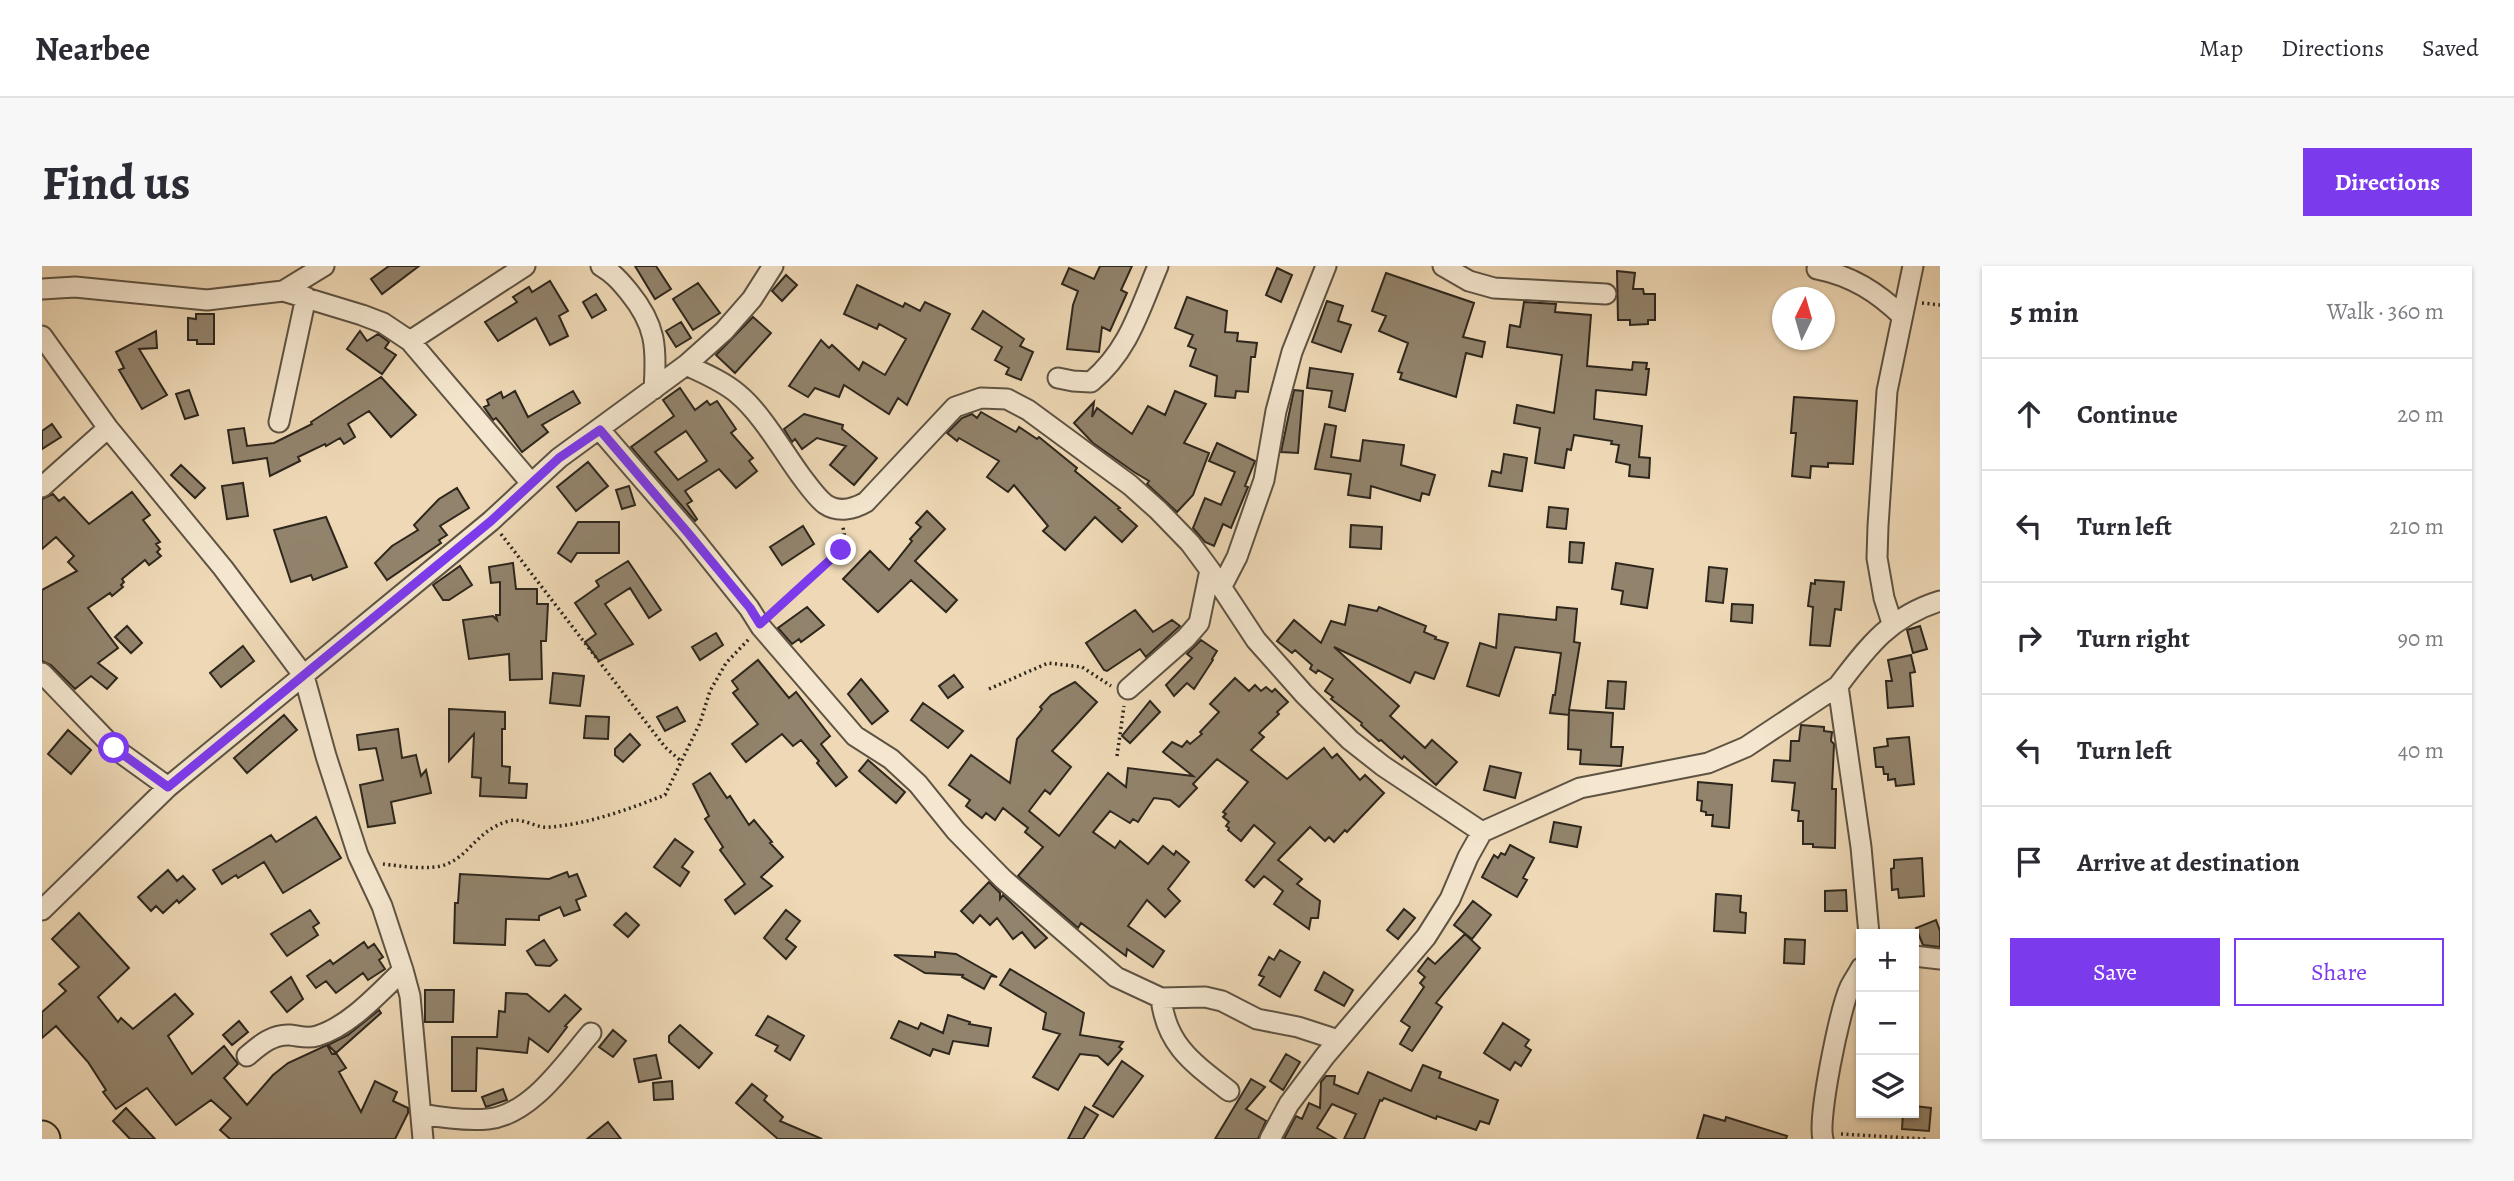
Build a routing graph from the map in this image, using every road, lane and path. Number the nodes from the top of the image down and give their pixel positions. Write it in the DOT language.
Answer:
graph roads {
  1 [pos="324,266"];
  2 [pos="525,266"];
  3 [pos="601,266"];
  4 [pos="773,266"];
  5 [pos="1158,266"];
  6 [pos="1326,266"];
  7 [pos="1443,266"];
  8 [pos="1913,266"];
  9 [pos="1817,269"];
  10 [pos="42,289"];
  11 [pos="283,292"];
  12 [pos="1606,294"];
  13 [pos="306,297"];
  14 [pos="1902,316"];
  15 [pos="42,336"];
  16 [pos="410,341"];
  17 [pos="686,365"];
  18 [pos="1058,378"];
  19 [pos="654,389"];
  20 [pos="279,422"];
  21 [pos="108,428"];
  22 [pos="600,430"];
  23 [pos="531,483"];
  24 [pos="42,487"];
  25 [pos="838,509"];
  26 [pos="491,521"];
  27 [pos="1216,578"];
  28 [pos="1940,601"];
  29 [pos="1892,623"];
  30 [pos="760,625"];
  31 [pos="42,673"];
  32 [pos="304,676"];
  33 [pos="1838,686"];
  34 [pos="989,689"];
  35 [pos="1127,689"];
  36 [pos="1117,756"];
  37 [pos="682,762"];
  38 [pos="168,787"];
  39 [pos="1482,832"];
  40 [pos="358,855"];
  41 [pos="42,910"];
  42 [pos="1869,929"];
  43 [pos="1919,957"];
  44 [pos="1940,959"];
  45 [pos="404,970"];
  46 [pos="1856,977"];
  47 [pos="1161,998"];
  48 [pos="592,1032"];
  49 [pos="1338,1040"];
  50 [pos="247,1056"];
  51 [pos="1229,1091"];
  52 [pos="422,1114"];
  53 [pos="1822,1136"];
  54 [pos="423,1139"];
  55 [pos="1270,1139"];
  56 [pos="1926,1139"];
  1 -- 11 [label="street"];
  2 -- 16 [label="street"];
  3 -- 19 [label="street"];
  4 -- 17 [label="street"];
  5 -- 18 [label="street"];
  6 -- 27 [label="street"];
  7 -- 12 [label="street"];
  8 -- 14 [label="street"];
  9 -- 14 [label="street"];
  10 -- 11 [label="street"];
  11 -- 13 [label="street"];
  13 -- 16 [label="street"];
  13 -- 20 [label="street"];
  14 -- 29 [label="street"];
  15 -- 21 [label="street"];
  16 -- 23 [label="street"];
  17 -- 19 [label="street"];
  17 -- 25 [label="street"];
  19 -- 22 [label="street"];
  21 -- 24 [label="street"];
  21 -- 32 [label="street"];
  22 -- 23 [label="street"];
  22 -- 30 [label="street"];
  23 -- 26 [label="street"];
  25 -- 27 [label="street"];
  25 -- 30 [label="path"];
  26 -- 32 [label="street"];
  26 -- 37 [label="path"];
  27 -- 35 [label="street"];
  27 -- 39 [label="street"];
  28 -- 29 [label="street"];
  29 -- 33 [label="street"];
  30 -- 37 [label="path"];
  30 -- 47 [label="street"];
  31 -- 38 [label="street"];
  32 -- 38 [label="street"];
  32 -- 40 [label="street"];
  33 -- 39 [label="street"];
  33 -- 42 [label="street"];
  34 -- 35 [label="path"];
  35 -- 36 [label="path"];
  37 -- 40 [label="path"];
  38 -- 41 [label="street"];
  39 -- 49 [label="street"];
  40 -- 45 [label="street"];
  43 -- 44 [label="street"];
  45 -- 50 [label="street"];
  45 -- 52 [label="street"];
  46 -- 53 [label="street"];
  47 -- 49 [label="street"];
  47 -- 51 [label="street"];
  48 -- 52 [label="street"];
  49 -- 55 [label="street"];
  52 -- 54 [label="street"];
  53 -- 56 [label="path"];
}
